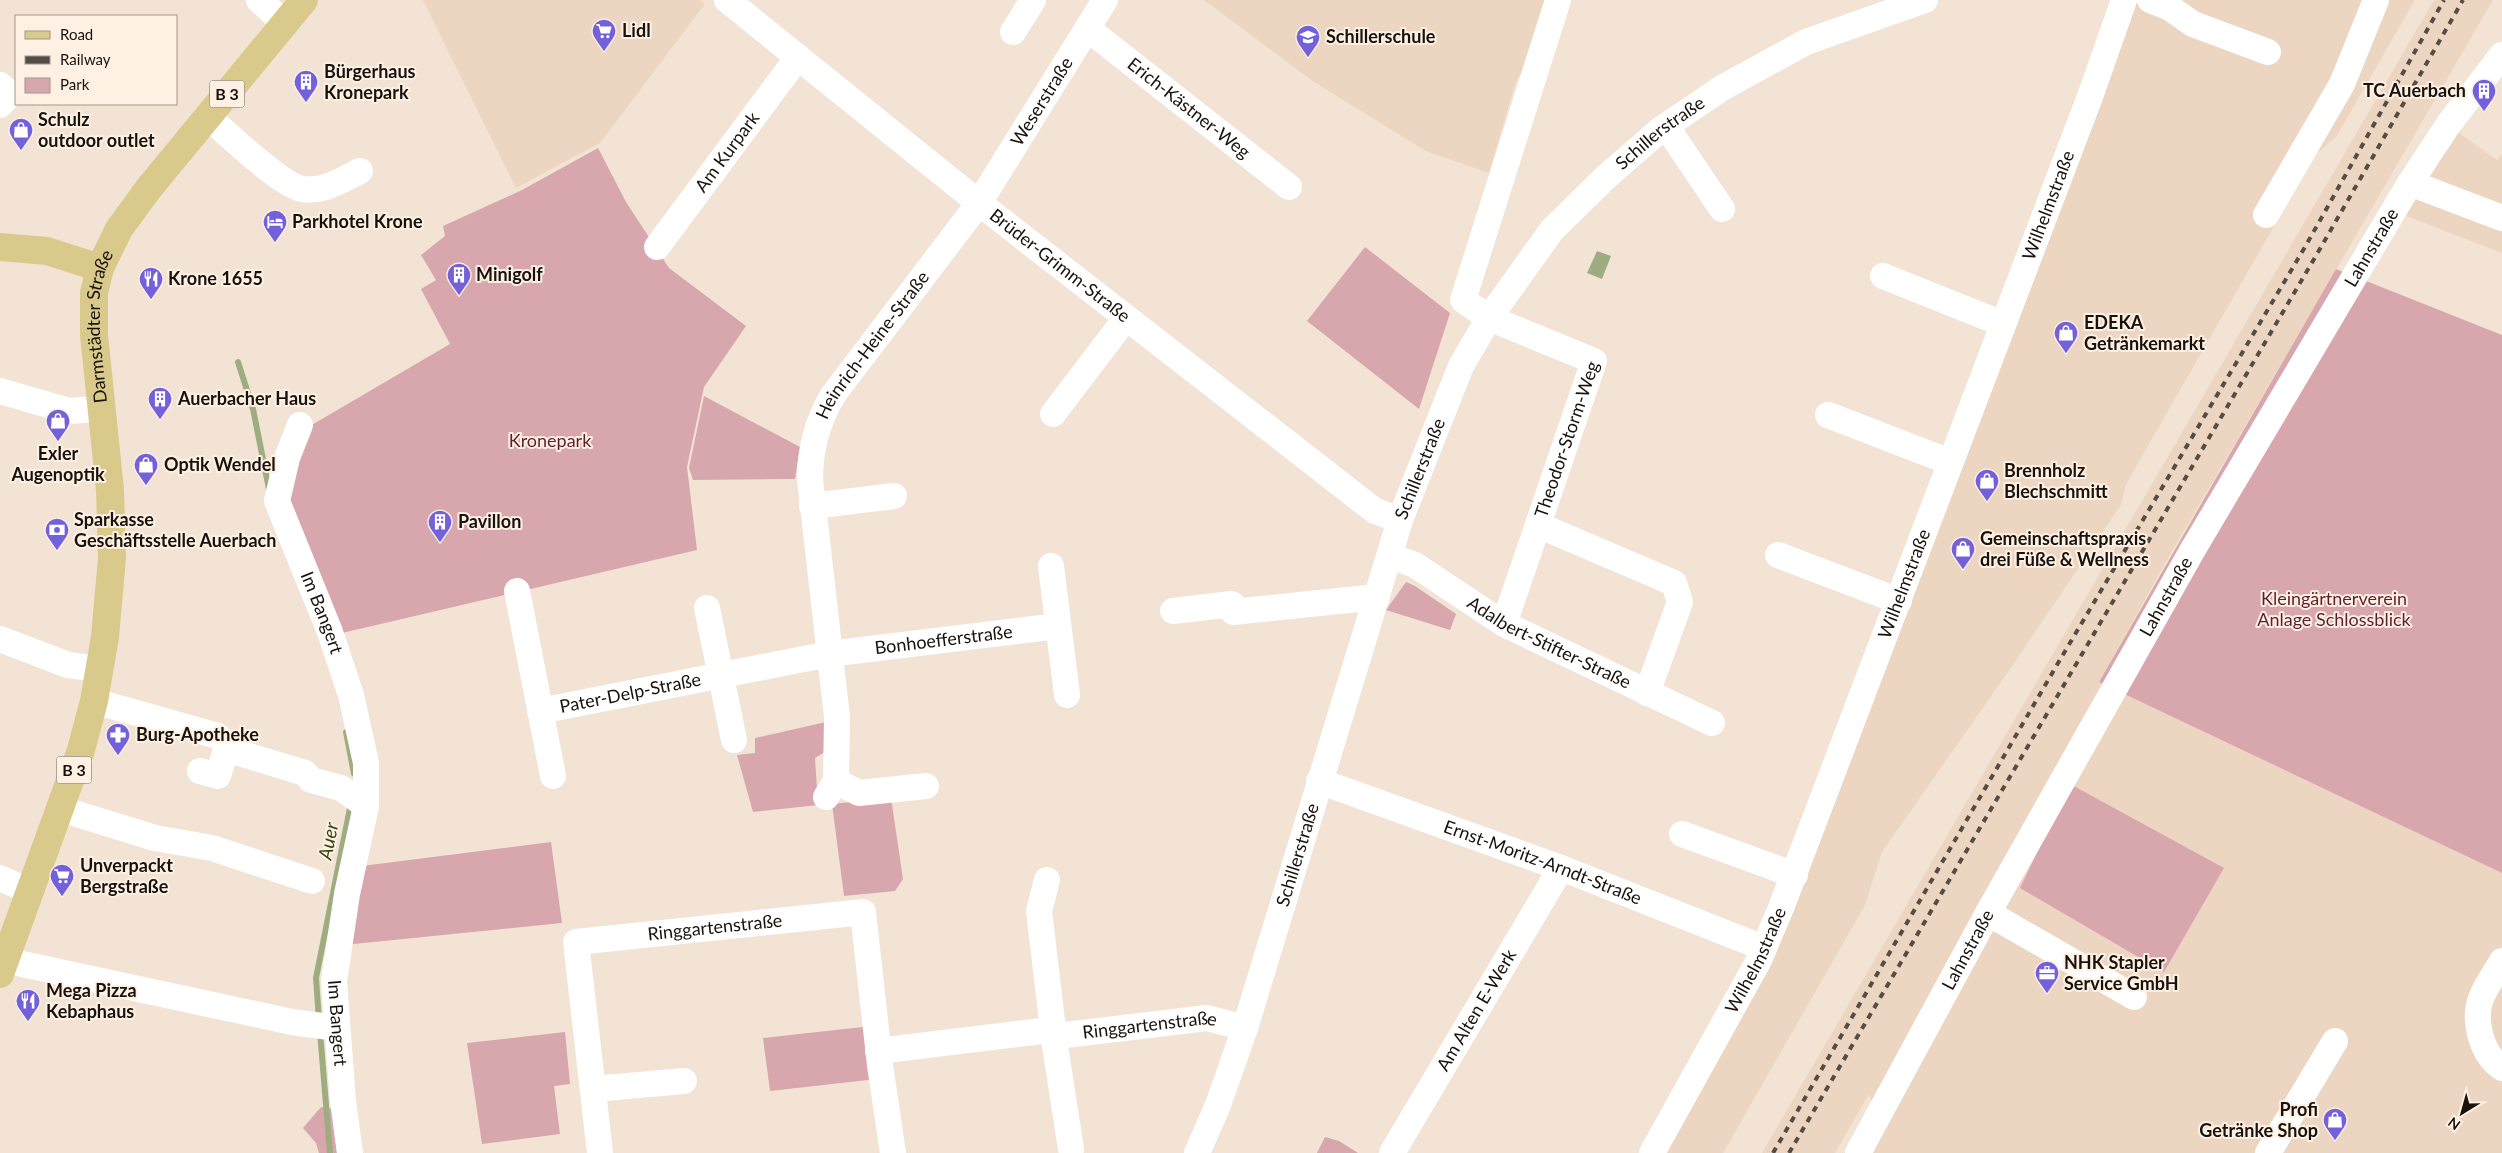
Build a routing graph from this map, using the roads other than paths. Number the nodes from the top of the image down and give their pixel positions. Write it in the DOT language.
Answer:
graph roads {
  1 [pos="259,0"];
  2 [pos="304,0"];
  3 [pos="727,0"];
  4 [pos="1033,0"];
  5 [pos="1105,0"];
  6 [pos="1558,0"];
  7 [pos="1925,0"];
  8 [pos="2124,0"];
  9 [pos="2150,0"];
  10 [pos="2376,0"];
  11 [pos="285,24"];
  12 [pos="1088,29"];
  13 [pos="1013,32"];
  14 [pos="2268,52"];
  15 [pos="2502,56"];
  16 [pos="798,57"];
  17 [pos="0,85"];
  18 [pos="0,105"];
  19 [pos="208,117"];
  20 [pos="1666,126"];
  21 [pos="360,171"];
  22 [pos="2410,183"];
  23 [pos="1289,187"];
  24 [pos="979,203"];
  25 [pos="1722,209"];
  26 [pos="2266,215"];
  27 [pos="2502,218"];
  28 [pos="0,247"];
  29 [pos="657,248"];
  30 [pos="100,268"];
  31 [pos="1883,276"];
  32 [pos="1126,318"];
  33 [pos="1489,318"];
  34 [pos="2003,324"];
  35 [pos="0,391"];
  36 [pos="100,409"];
  37 [pos="1052,414"];
  38 [pos="1828,415"];
  39 [pos="300,425"];
  40 [pos="1950,462"];
  41 [pos="894,496"];
  42 [pos="812,506"];
  43 [pos="1400,520"];
  44 [pos="1538,525"];
  45 [pos="1778,554"];
  46 [pos="1390,556"];
  47 [pos="1050,566"];
  48 [pos="517,591"];
  49 [pos="1377,597"];
  50 [pos="1899,601"];
  51 [pos="707,608"];
  52 [pos="1173,611"];
  53 [pos="1504,624"];
  54 [pos="1058,626"];
  55 [pos="0,639"];
  56 [pos="829,654"];
  57 [pos="100,669"];
  58 [pos="720,674"];
  59 [pos="1647,693"];
  60 [pos="1067,695"];
  61 [pos="94,701"];
  62 [pos="540,711"];
  63 [pos="1712,723"];
  64 [pos="218,736"];
  65 [pos="734,740"];
  66 [pos="200,771"];
  67 [pos="553,776"];
  68 [pos="1319,781"];
  69 [pos="926,786"];
  70 [pos="356,799"];
  71 [pos="61,809"];
  72 [pos="1682,834"];
  73 [pos="1561,868"];
  74 [pos="1794,876"];
  75 [pos="0,878"];
  76 [pos="1048,880"];
  77 [pos="312,881"];
  78 [pos="29,891"];
  79 [pos="1988,913"];
  80 [pos="1764,948"];
  81 [pos="2502,961"];
  82 [pos="2,967"];
  83 [pos="2134,997"];
  84 [pos="323,1027"];
  85 [pos="1245,1028"];
  86 [pos="1054,1033"];
  87 [pos="2335,1041"];
  88 [pos="878,1051"];
  89 [pos="2502,1068"];
  90 [pos="684,1081"];
  91 [pos="593,1089"];
  92 [pos="1071,1149"];
  93 [pos="350,1153"];
  94 [pos="600,1153"];
  95 [pos="893,1153"];
  96 [pos="1197,1153"];
  97 [pos="1392,1153"];
  98 [pos="1652,1153"];
  99 [pos="1858,1153"];
  100 [pos="2268,1153"];
  1 -- 11 [label="street"];
  2 -- 11 [label="main road, Darmstädter Straße / B 3"];
  3 -- 16 [label="street, Brüder-Grimm-Straße"];
  4 -- 13 [label="street"];
  5 -- 12 [label="street, Weserstraße"];
  6 -- 33 [label="street"];
  7 -- 20 [label="street, Schillerstraße"];
  8 -- 34 [label="street, Wilhelmstraße"];
  9 -- 14 [label="street"];
  10 -- 26 [label="street"];
  11 -- 19 [label="main road, Darmstädter Straße / B 3"];
  12 -- 23 [label="street, Erich-Kästner-Weg"];
  12 -- 24 [label="street, Weserstraße"];
  15 -- 22 [label="street, Lahnstraße"];
  16 -- 24 [label="street, Brüder-Grimm-Straße"];
  16 -- 29 [label="street, Am Kurpark"];
  17 -- 18 [label="street"];
  19 -- 21 [label="street"];
  19 -- 30 [label="main road, Darmstädter Straße / B 3"];
  20 -- 25 [label="street"];
  20 -- 33 [label="street, Schillerstraße"];
  22 -- 27 [label="street"];
  22 -- 79 [label="street, Lahnstraße"];
  24 -- 32 [label="street, Brüder-Grimm-Straße"];
  24 -- 42 [label="street, Heinrich-Heine-Straße"];
  28 -- 30 [label="main road"];
  30 -- 36 [label="main road, Darmstädter Straße / B 3"];
  31 -- 34 [label="street"];
  32 -- 37 [label="street"];
  32 -- 43 [label="street, Brüder-Grimm-Straße"];
  33 -- 43 [label="street, Schillerstraße"];
  33 -- 44 [label="street, Theodor-Storm-Weg"];
  34 -- 40 [label="street, Wilhelmstraße"];
  35 -- 36 [label="street"];
  36 -- 57 [label="main road, Darmstädter Straße / B 3"];
  38 -- 40 [label="street"];
  39 -- 70 [label="street, Im Bangert"];
  40 -- 50 [label="street, Wilhelmstraße"];
  41 -- 42 [label="street"];
  42 -- 56 [label="street, Heinrich-Heine-Straße"];
  43 -- 46 [label="street, Schillerstraße"];
  44 -- 53 [label="street, Theodor-Storm-Weg"];
  44 -- 59 [label="street"];
  45 -- 50 [label="street"];
  46 -- 49 [label="street, Schillerstraße"];
  46 -- 53 [label="street, Adalbert-Stifter-Straße"];
  47 -- 54 [label="street"];
  48 -- 62 [label="street, Pater-Delp-Straße"];
  49 -- 52 [label="street"];
  49 -- 68 [label="street, Schillerstraße"];
  50 -- 74 [label="street, Wilhelmstraße"];
  51 -- 58 [label="street, Pater-Delp-Straße"];
  53 -- 59 [label="street, Adalbert-Stifter-Straße"];
  54 -- 56 [label="street, Bonhoefferstraße"];
  54 -- 60 [label="street"];
  55 -- 57 [label="street"];
  56 -- 58 [label="street, Pater-Delp-Straße"];
  56 -- 69 [label="street, Heinrich-Heine-Straße"];
  57 -- 61 [label="main road, Darmstädter Straße / B 3"];
  58 -- 62 [label="street, Pater-Delp-Straße"];
  58 -- 65 [label="street, Pater-Delp-Straße"];
  59 -- 63 [label="street, Adalbert-Stifter-Straße"];
  61 -- 64 [label="street"];
  61 -- 71 [label="main road, Darmstädter Straße / B 3"];
  62 -- 67 [label="street, Pater-Delp-Straße"];
  66 -- 70 [label="street"];
  68 -- 73 [label="street, Ernst-Moritz-Arndt-Straße"];
  68 -- 85 [label="street, Schillerstraße"];
  70 -- 84 [label="street, Im Bangert"];
  71 -- 77 [label="street"];
  71 -- 78 [label="main road, Darmstädter Straße / B 3"];
  72 -- 74 [label="street"];
  73 -- 80 [label="street, Ernst-Moritz-Arndt-Straße"];
  73 -- 97 [label="street, Am Alten E-Werk"];
  74 -- 80 [label="street, Wilhelmstraße"];
  75 -- 78 [label="street"];
  76 -- 86 [label="street"];
  78 -- 82 [label="main road, Darmstädter Straße / B 3"];
  79 -- 83 [label="street"];
  79 -- 99 [label="street, Lahnstraße"];
  80 -- 98 [label="street, Wilhelmstraße"];
  81 -- 89 [label="street"];
  82 -- 84 [label="street"];
  84 -- 93 [label="street, Im Bangert"];
  85 -- 86 [label="street, Ringgartenstraße"];
  85 -- 96 [label="street, Schillerstraße"];
  86 -- 88 [label="street, Ringgartenstraße"];
  86 -- 92 [label="street"];
  87 -- 100 [label="street"];
  88 -- 91 [label="street, Ringgartenstraße"];
  88 -- 95 [label="street, Ringgartenstraße"];
  90 -- 91 [label="street"];
  91 -- 94 [label="street, Ringgartenstraße"];
}
